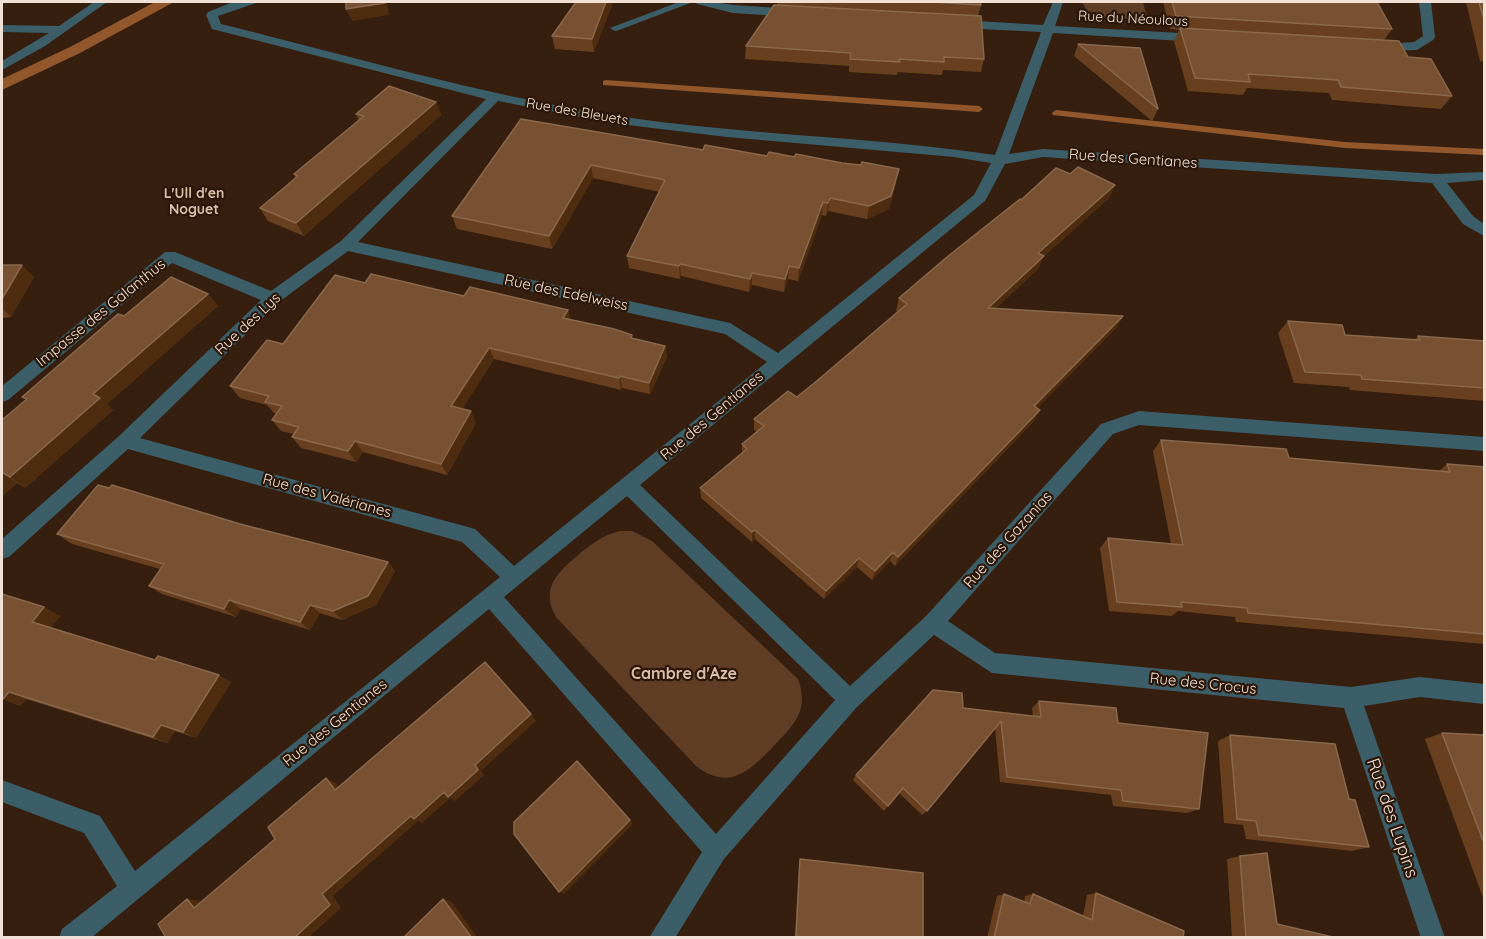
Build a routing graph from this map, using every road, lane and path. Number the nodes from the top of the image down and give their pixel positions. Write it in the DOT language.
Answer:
graph roads {
  1 [pos="101,2"];
  2 [pos="254,2"];
  3 [pos="688,2"];
  4 [pos="701,2"];
  5 [pos="1058,2"];
  6 [pos="1425,2"];
  7 [pos="802,13"];
  8 [pos="952,23"];
  9 [pos="2,28"];
  10 [pos="615,28"];
  11 [pos="1048,29"];
  12 [pos="62,30"];
  13 [pos="1212,38"];
  14 [pos="1368,47"];
  15 [pos="2,66"];
  16 [pos="495,98"];
  17 [pos="1000,160"];
  18 [pos="1485,176"];
  19 [pos="1436,179"];
  20 [pos="1485,231"];
  21 [pos="346,245"];
  22 [pos="273,298"];
  23 [pos="777,362"];
  24 [pos="2,395"];
  25 [pos="125,441"];
  26 [pos="1485,444"];
  27 [pos="628,485"];
  28 [pos="2,551"];
  29 [pos="513,578"];
  30 [pos="491,597"];
  31 [pos="933,622"];
  32 [pos="1485,694"];
  33 [pos="1350,698"];
  34 [pos="850,700"];
  35 [pos="2,791"];
  36 [pos="716,851"];
  37 [pos="132,889"];
  38 [pos="71,938"];
  39 [pos="661,938"];
  40 [pos="1433,938"];
  1 -- 12 [label="street"];
  2 -- 16 [label="street, Rue des Bleuets"];
  3 -- 10 [label="lane"];
  4 -- 7 [label="street"];
  5 -- 11 [label="street"];
  6 -- 14 [label="street"];
  8 -- 11 [label="street, Rue du Néoulous"];
  9 -- 12 [label="street"];
  11 -- 13 [label="street, Rue du Néoulous"];
  11 -- 17 [label="street"];
  12 -- 15 [label="street"];
  16 -- 17 [label="street, Rue des Bleuets"];
  16 -- 21 [label="street, Rue des Lys"];
  17 -- 19 [label="street, Rue des Gentianes"];
  17 -- 23 [label="street, Rue des Gentianes"];
  18 -- 19 [label="street, Rue des Gentianes"];
  19 -- 20 [label="street"];
  21 -- 22 [label="street, Rue des Lys"];
  21 -- 23 [label="street, Rue des Edelweiss"];
  22 -- 24 [label="street, Impasse des Galanthus"];
  22 -- 25 [label="street, Rue des Lys"];
  23 -- 27 [label="street, Rue des Gentianes"];
  25 -- 28 [label="street, Rue des Lys"];
  25 -- 29 [label="street, Rue des Valérianes"];
  26 -- 31 [label="street, Rue des Gazanias"];
  27 -- 29 [label="street, Rue des Gentianes"];
  27 -- 34 [label="street"];
  29 -- 30 [label="street, Rue des Gentianes"];
  30 -- 36 [label="street"];
  30 -- 37 [label="street, Rue des Gentianes"];
  31 -- 33 [label="street, Rue des Crocus"];
  31 -- 34 [label="street, Rue des Gazanias"];
  32 -- 33 [label="street, Rue des Crocus"];
  33 -- 40 [label="street, Rue des Lupins"];
  34 -- 36 [label="street, Rue des Gazanias"];
  35 -- 37 [label="street"];
  36 -- 39 [label="street, Rue des Gazanias"];
  37 -- 38 [label="street, Rue des Gentianes"];
}
